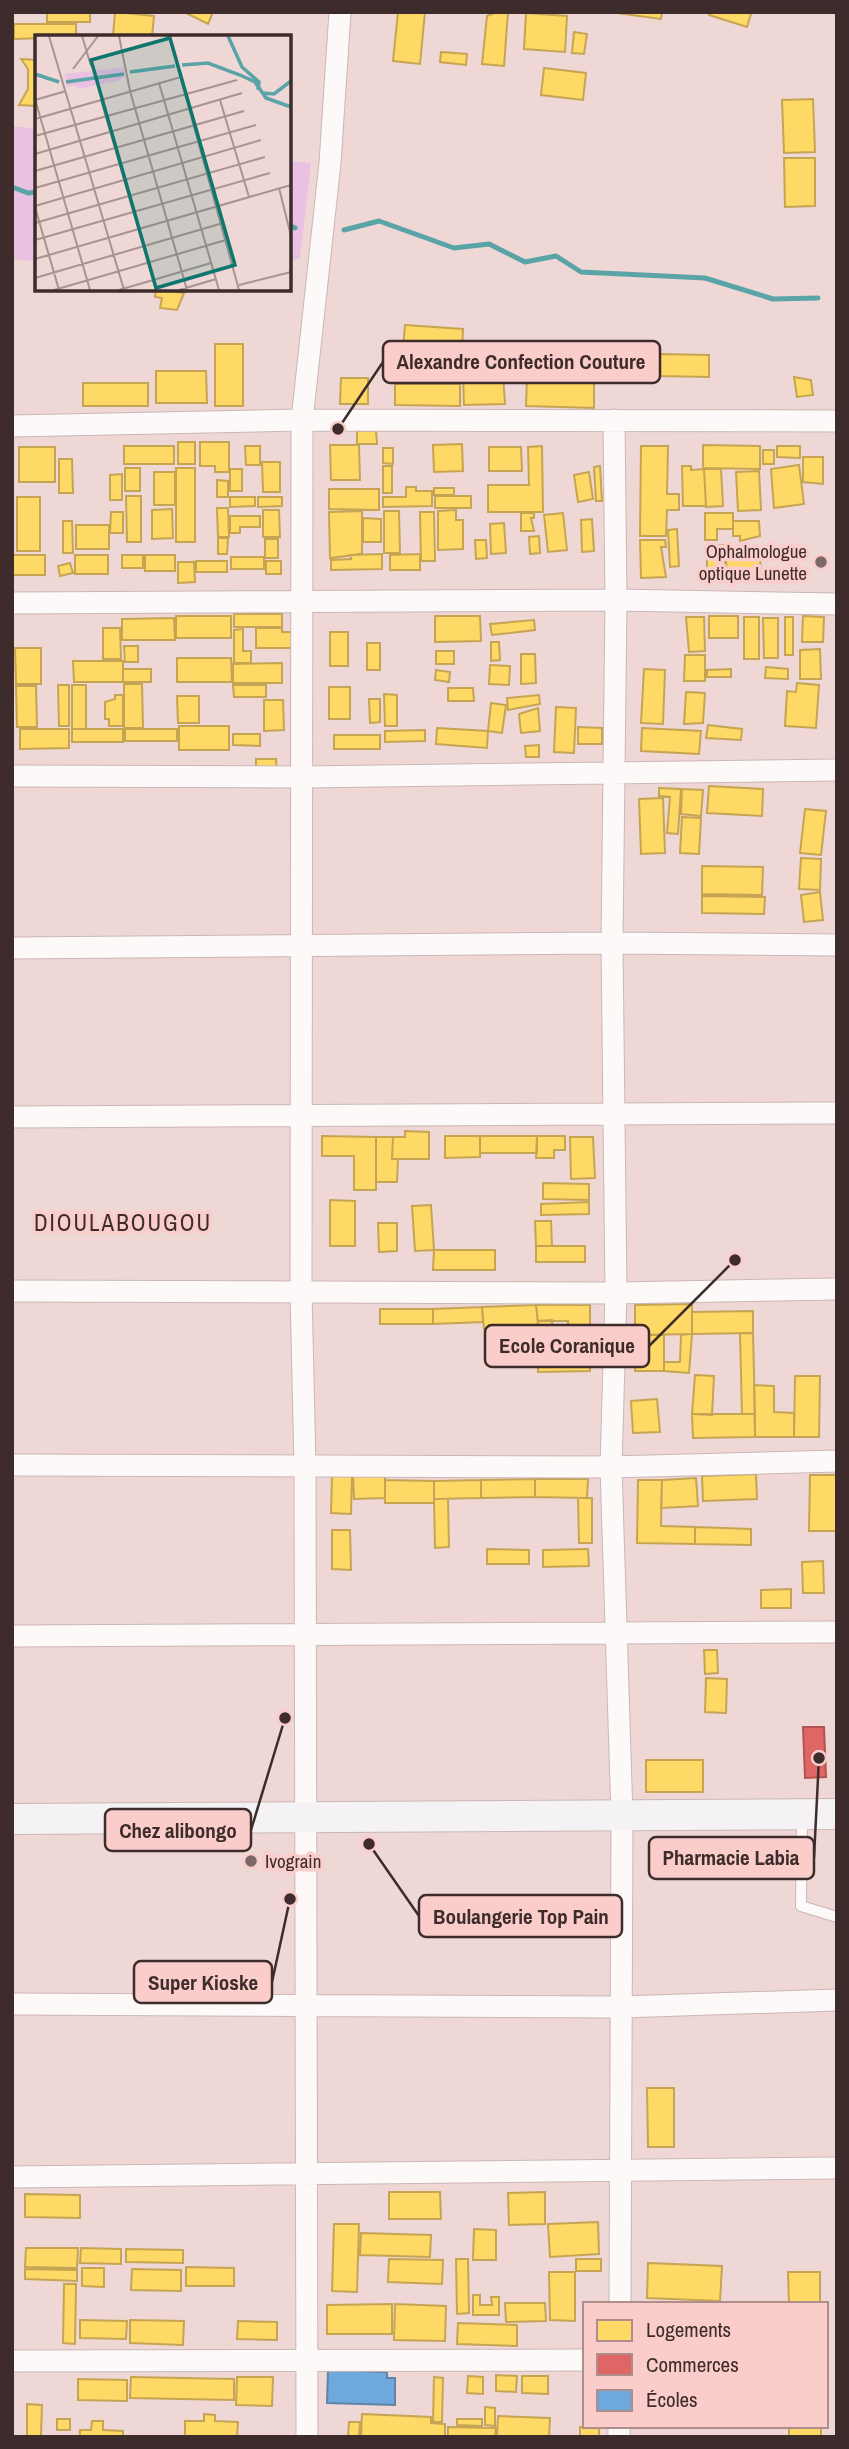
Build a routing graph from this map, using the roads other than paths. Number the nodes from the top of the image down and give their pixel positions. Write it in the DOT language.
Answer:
graph roads {
  1 [pos="340,12"];
  2 [pos="302,420"];
  3 [pos="614,420"];
  4 [pos="837,421"];
  5 [pos="12,426"];
  6 [pos="616,600"];
  7 [pos="301,601"];
  8 [pos="12,603"];
  9 [pos="837,604"];
  10 [pos="837,770"];
  11 [pos="612,775"];
  12 [pos="12,776"];
  13 [pos="303,777"];
  14 [pos="612,943"];
  15 [pos="837,944"];
  16 [pos="12,948"];
  17 [pos="302,948"];
  18 [pos="837,1113"];
  19 [pos="613,1116"];
  20 [pos="12,1117"];
  21 [pos="303,1118"];
  22 [pos="837,1289"];
  23 [pos="12,1291"];
  24 [pos="301,1292"];
  25 [pos="616,1293"];
  26 [pos="837,1461"];
  27 [pos="12,1465"];
  28 [pos="305,1466"];
  29 [pos="611,1467"];
  30 [pos="303,1632"];
  31 [pos="837,1632"];
  32 [pos="615,1635"];
  33 [pos="12,1636"];
  34 [pos="802,1814"];
  35 [pos="837,1814"];
  36 [pos="304,1815"];
  37 [pos="622,1817"];
  38 [pos="12,1819"];
  39 [pos="837,1917"];
  40 [pos="837,2000"];
  41 [pos="12,2004"];
  42 [pos="307,2007"];
  43 [pos="621,2007"];
  44 [pos="837,2168"];
  45 [pos="622,2171"];
  46 [pos="305,2174"];
  47 [pos="12,2177"];
  48 [pos="620,2302"];
  49 [pos="583,2360"];
  50 [pos="12,2361"];
  51 [pos="307,2363"];
  52 [pos="307,2437"];
  1 -- 2 [label="street"];
  2 -- 3 [label="street"];
  2 -- 5 [label="street"];
  2 -- 7 [label="street"];
  3 -- 4 [label="street"];
  3 -- 6 [label="street"];
  6 -- 7 [label="street"];
  6 -- 9 [label="street"];
  6 -- 11 [label="street"];
  7 -- 8 [label="street"];
  7 -- 13 [label="street"];
  10 -- 11 [label="street"];
  11 -- 13 [label="street"];
  11 -- 14 [label="street"];
  12 -- 13 [label="street"];
  13 -- 17 [label="street"];
  14 -- 15 [label="street"];
  14 -- 17 [label="street"];
  14 -- 19 [label="street"];
  16 -- 17 [label="street"];
  17 -- 21 [label="street"];
  18 -- 19 [label="street"];
  19 -- 21 [label="street"];
  19 -- 25 [label="street"];
  20 -- 21 [label="street"];
  21 -- 24 [label="street"];
  22 -- 25 [label="street"];
  23 -- 24 [label="street"];
  24 -- 25 [label="street"];
  24 -- 28 [label="street"];
  25 -- 29 [label="street"];
  26 -- 29 [label="street"];
  27 -- 28 [label="street"];
  28 -- 29 [label="street"];
  28 -- 30 [label="street"];
  29 -- 32 [label="street"];
  30 -- 32 [label="street"];
  30 -- 33 [label="street"];
  30 -- 36 [label="street"];
  31 -- 32 [label="street"];
  32 -- 37 [label="street"];
  34 -- 35 [label="street"];
  34 -- 37 [label="street"];
  34 -- 39 [label="lane"];
  36 -- 37 [label="street"];
  36 -- 38 [label="street"];
  36 -- 42 [label="street"];
  37 -- 43 [label="street"];
  40 -- 43 [label="street"];
  41 -- 42 [label="street"];
  42 -- 43 [label="street"];
  42 -- 46 [label="street"];
  43 -- 45 [label="street"];
  44 -- 45 [label="street"];
  45 -- 46 [label="street"];
  45 -- 48 [label="street"];
  46 -- 47 [label="street"];
  46 -- 51 [label="street"];
  49 -- 51 [label="street"];
  50 -- 51 [label="street"];
  51 -- 52 [label="street"];
}
